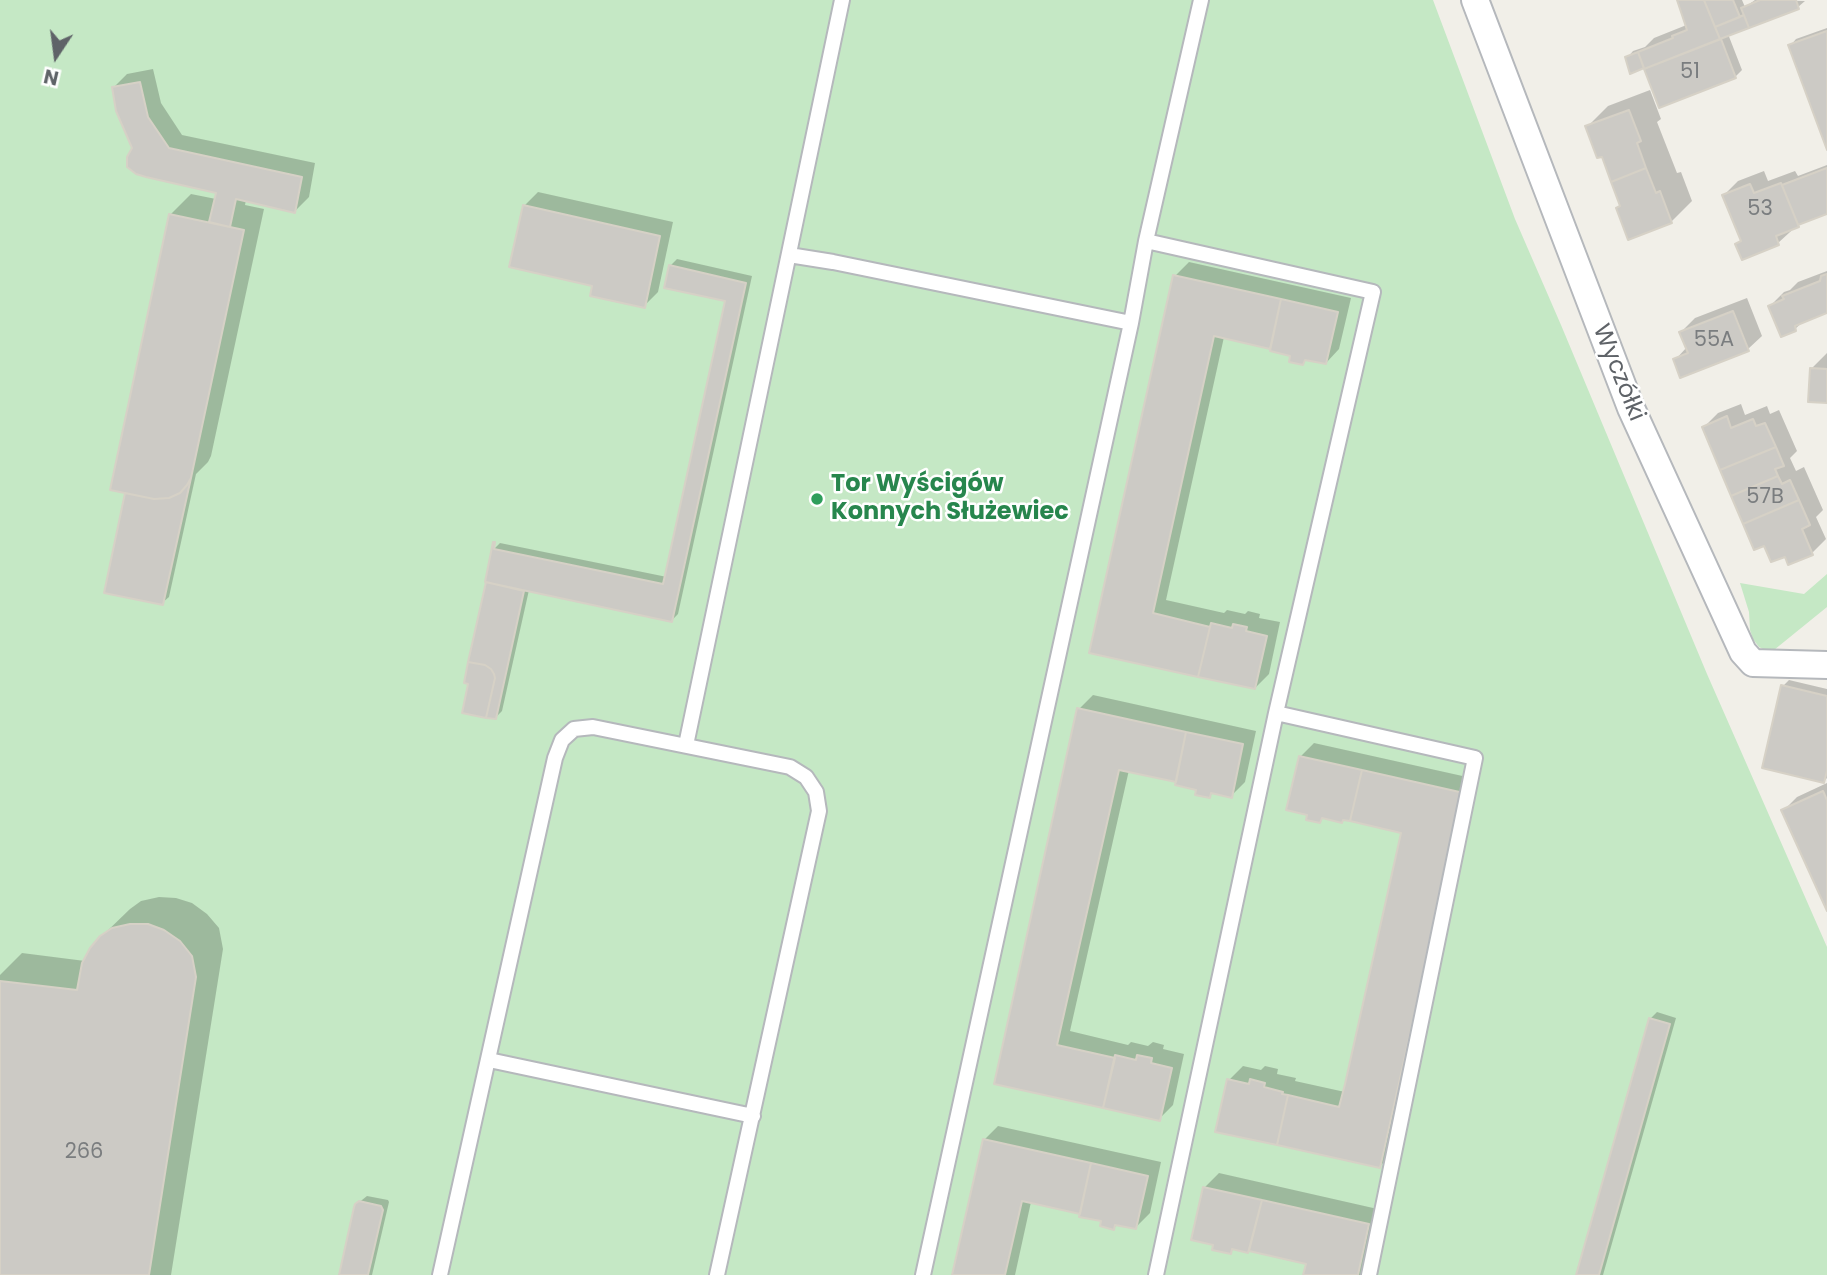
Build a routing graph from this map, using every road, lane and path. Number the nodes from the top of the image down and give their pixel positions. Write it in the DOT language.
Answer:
graph roads {
  1 [pos="842,0"];
  2 [pos="1201,0"];
  3 [pos="1475,0"];
  4 [pos="1146,242"];
  5 [pos="789,255"];
  6 [pos="1131,323"];
  7 [pos="1825,662"];
  8 [pos="1276,713"];
  9 [pos="686,745"];
  10 [pos="489,1060"];
  11 [pos="753,1115"];
  12 [pos="440,1275"];
  13 [pos="718,1275"];
  14 [pos="923,1275"];
  15 [pos="1156,1275"];
  16 [pos="1369,1275"];
  1 -- 5 [label="lane"];
  2 -- 4 [label="lane"];
  3 -- 7 [label="street, Wyczółki"];
  4 -- 6 [label="lane"];
  4 -- 8 [label="lane"];
  5 -- 6 [label="lane"];
  5 -- 9 [label="lane"];
  6 -- 14 [label="lane"];
  8 -- 15 [label="lane"];
  8 -- 16 [label="lane"];
  9 -- 10 [label="lane"];
  9 -- 11 [label="lane"];
  10 -- 11 [label="lane"];
  10 -- 12 [label="lane"];
  11 -- 13 [label="lane"];
}
